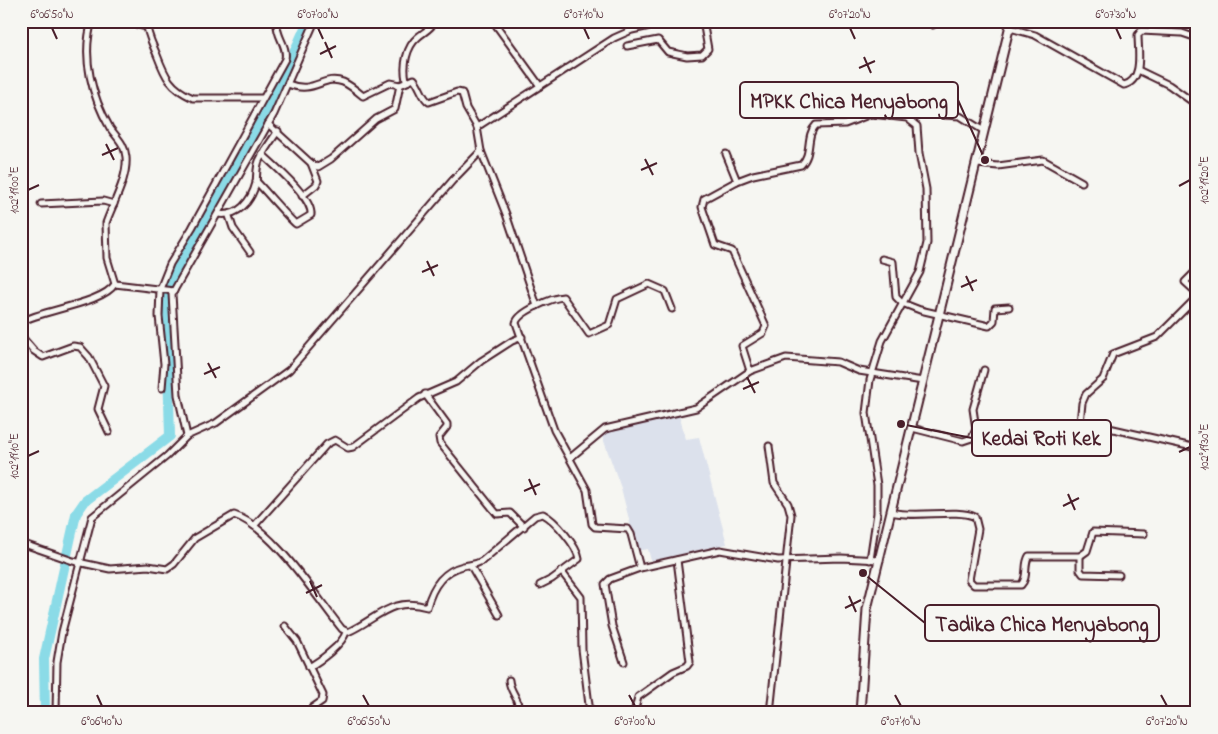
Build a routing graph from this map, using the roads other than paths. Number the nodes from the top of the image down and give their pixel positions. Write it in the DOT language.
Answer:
graph roads {
  1 [pos="92,21"];
  2 [pos="122,21"];
  3 [pos="277,21"];
  4 [pos="315,21"];
  5 [pos="435,21"];
  6 [pos="493,21"];
  7 [pos="672,21"];
  8 [pos="703,21"];
  9 [pos="146,24"];
  10 [pos="1010,24"];
  11 [pos="1197,38"];
  12 [pos="627,46"];
  13 [pos="1138,70"];
  14 [pos="406,80"];
  15 [pos="288,84"];
  16 [pos="400,85"];
  17 [pos="540,86"];
  18 [pos="262,98"];
  19 [pos="1197,105"];
  20 [pos="944,116"];
  21 [pos="268,124"];
  22 [pos="478,127"];
  23 [pos="278,131"];
  24 [pos="984,131"];
  25 [pos="481,151"];
  26 [pos="262,154"];
  27 [pos="726,154"];
  28 [pos="311,163"];
  29 [pos="977,164"];
  30 [pos="256,181"];
  31 [pos="737,181"];
  32 [pos="1082,182"];
  33 [pos="302,196"];
  34 [pos="41,204"];
  35 [pos="114,204"];
  36 [pos="218,214"];
  37 [pos="229,216"];
  38 [pos="250,252"];
  39 [pos="882,259"];
  40 [pos="1197,270"];
  41 [pos="114,284"];
  42 [pos="160,290"];
  43 [pos="174,291"];
  44 [pos="1197,293"];
  45 [pos="1197,297"];
  46 [pos="902,303"];
  47 [pos="537,306"];
  48 [pos="1009,308"];
  49 [pos="672,309"];
  50 [pos="938,314"];
  51 [pos="21,322"];
  52 [pos="21,336"];
  53 [pos="522,338"];
  54 [pos="750,370"];
  55 [pos="984,370"];
  56 [pos="871,373"];
  57 [pos="923,381"];
  58 [pos="162,388"];
  59 [pos="425,394"];
  60 [pos="1080,423"];
  61 [pos="912,428"];
  62 [pos="976,429"];
  63 [pos="109,432"];
  64 [pos="186,436"];
  65 [pos="769,446"];
  66 [pos="1197,448"];
  67 [pos="570,458"];
  68 [pos="891,512"];
  69 [pos="254,526"];
  70 [pos="524,527"];
  71 [pos="1144,534"];
  72 [pos="21,543"];
  73 [pos="1080,556"];
  74 [pos="677,560"];
  75 [pos="788,560"];
  76 [pos="870,560"];
  77 [pos="880,560"];
  78 [pos="80,562"];
  79 [pos="472,566"];
  80 [pos="640,568"];
  81 [pos="561,571"];
  82 [pos="1119,575"];
  83 [pos="540,585"];
  84 [pos="499,615"];
  85 [pos="284,626"];
  86 [pos="346,632"];
  87 [pos="624,662"];
  88 [pos="309,667"];
  89 [pos="509,680"];
  90 [pos="56,713"];
  91 [pos="311,713"];
  92 [pos="518,713"];
  93 [pos="590,713"];
  94 [pos="634,713"];
  95 [pos="770,713"];
  96 [pos="860,713"];
  1 -- 35 [label="street"];
  2 -- 9 [label="street"];
  3 -- 18 [label="street"];
  4 -- 15 [label="street"];
  5 -- 14 [label="street"];
  6 -- 17 [label="street"];
  7 -- 17 [label="street"];
  8 -- 12 [label="street"];
  9 -- 18 [label="street"];
  10 -- 13 [label="street"];
  10 -- 24 [label="street"];
  11 -- 13 [label="street"];
  13 -- 19 [label="street"];
  14 -- 16 [label="street"];
  14 -- 22 [label="street"];
  15 -- 16 [label="street"];
  15 -- 21 [label="street"];
  16 -- 28 [label="street"];
  17 -- 22 [label="street"];
  18 -- 42 [label="street"];
  20 -- 24 [label="street"];
  21 -- 23 [label="street"];
  21 -- 36 [label="street"];
  22 -- 25 [label="street"];
  23 -- 26 [label="street"];
  23 -- 28 [label="street"];
  24 -- 29 [label="street"];
  25 -- 47 [label="street"];
  25 -- 64 [label="street"];
  26 -- 30 [label="street"];
  26 -- 33 [label="street"];
  27 -- 31 [label="street"];
  28 -- 33 [label="street"];
  29 -- 32 [label="street"];
  29 -- 50 [label="street"];
  30 -- 33 [label="street"];
  30 -- 37 [label="street"];
  31 -- 46 [label="street"];
  31 -- 54 [label="street"];
  34 -- 35 [label="street"];
  35 -- 41 [label="street"];
  36 -- 37 [label="street"];
  36 -- 43 [label="street"];
  37 -- 38 [label="street"];
  39 -- 46 [label="street"];
  40 -- 44 [label="street"];
  41 -- 42 [label="street"];
  41 -- 51 [label="street"];
  42 -- 43 [label="street"];
  42 -- 58 [label="street"];
  43 -- 64 [label="street"];
  45 -- 60 [label="street"];
  46 -- 50 [label="street"];
  46 -- 56 [label="street"];
  47 -- 49 [label="street"];
  47 -- 53 [label="street"];
  48 -- 50 [label="street"];
  50 -- 57 [label="street"];
  52 -- 63 [label="street"];
  53 -- 59 [label="street"];
  53 -- 67 [label="street"];
  54 -- 56 [label="street"];
  54 -- 67 [label="street"];
  55 -- 62 [label="street"];
  56 -- 57 [label="street"];
  56 -- 76 [label="street"];
  57 -- 61 [label="street"];
  59 -- 69 [label="street"];
  59 -- 70 [label="street"];
  60 -- 62 [label="street"];
  60 -- 66 [label="street"];
  61 -- 62 [label="street"];
  61 -- 68 [label="street"];
  64 -- 78 [label="street"];
  65 -- 75 [label="street"];
  67 -- 80 [label="street"];
  68 -- 73 [label="street"];
  68 -- 77 [label="street"];
  69 -- 78 [label="street"];
  69 -- 86 [label="street"];
  70 -- 79 [label="street"];
  70 -- 81 [label="street"];
  71 -- 73 [label="street"];
  72 -- 78 [label="street"];
  73 -- 82 [label="street"];
  74 -- 75 [label="street"];
  74 -- 80 [label="street"];
  74 -- 94 [label="street"];
  75 -- 76 [label="street"];
  75 -- 95 [label="street"];
  76 -- 77 [label="street"];
  77 -- 96 [label="street"];
  78 -- 90 [label="street"];
  79 -- 84 [label="street"];
  79 -- 86 [label="street"];
  80 -- 87 [label="street"];
  81 -- 83 [label="street"];
  81 -- 93 [label="street"];
  85 -- 88 [label="street"];
  86 -- 88 [label="street"];
  88 -- 91 [label="street"];
  89 -- 92 [label="street"];
}
